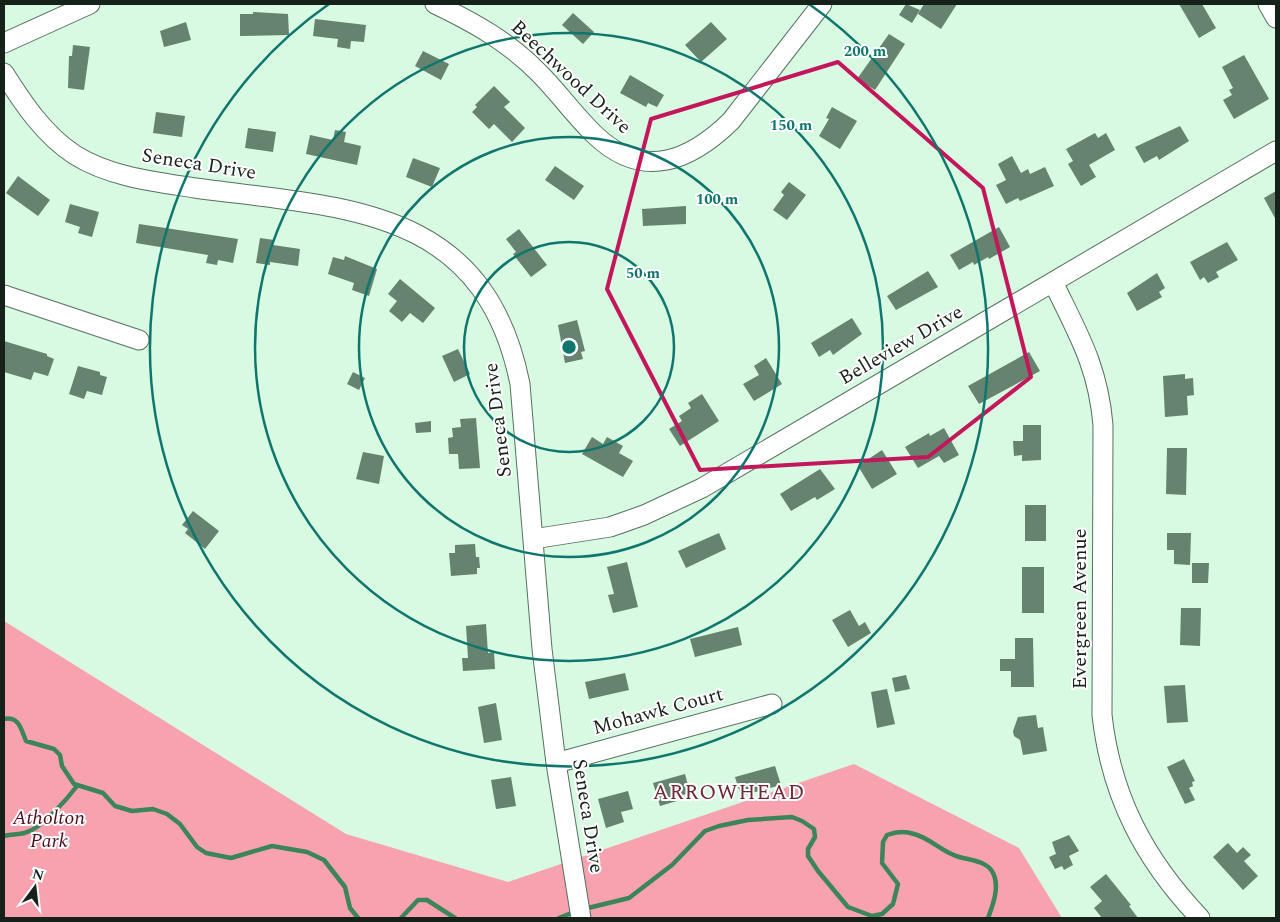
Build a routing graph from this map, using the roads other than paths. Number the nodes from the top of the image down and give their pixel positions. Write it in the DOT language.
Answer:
graph roads {
  1 [pos="90,4"];
  2 [pos="435,4"];
  3 [pos="1268,4"];
  4 [pos="819,5"];
  5 [pos="1276,18"];
  6 [pos="4,43"];
  7 [pos="4,72"];
  8 [pos="1276,151"];
  9 [pos="1053,282"];
  10 [pos="4,295"];
  11 [pos="139,340"];
  12 [pos="533,539"];
  13 [pos="772,704"];
  14 [pos="556,762"];
  15 [pos="581,918"];
  16 [pos="1200,918"];
  1 -- 6 [label="street"];
  2 -- 4 [label="street, Beechwood Drive"];
  3 -- 5 [label="street"];
  7 -- 12 [label="street, Seneca Drive"];
  8 -- 9 [label="street, Belleview Drive"];
  9 -- 12 [label="street, Belleview Drive"];
  9 -- 16 [label="street, Evergreen Avenue"];
  10 -- 11 [label="street"];
  12 -- 14 [label="street, Seneca Drive"];
  13 -- 14 [label="street, Mohawk Court"];
  14 -- 15 [label="street, Seneca Drive"];
}
